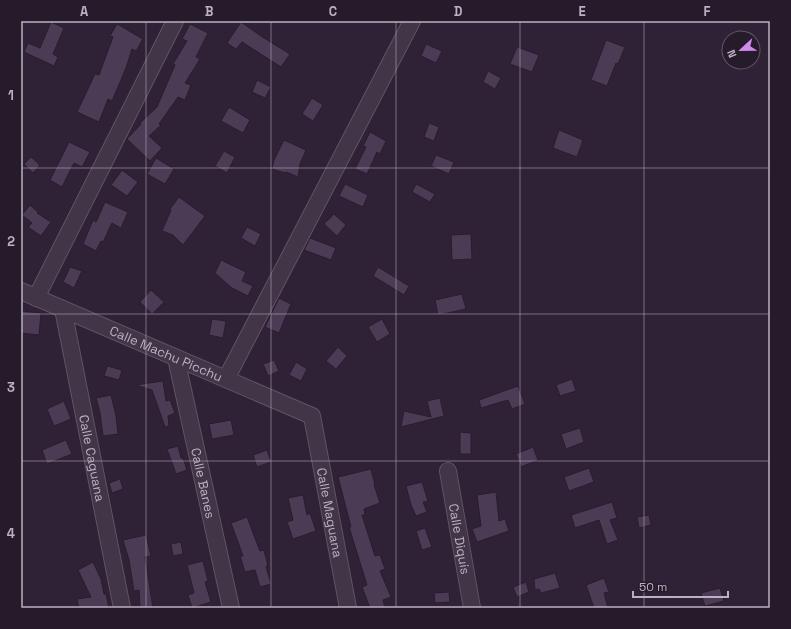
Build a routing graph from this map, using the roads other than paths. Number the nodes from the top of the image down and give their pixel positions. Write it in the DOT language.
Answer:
graph roads {
  1 [pos="175,21"];
  2 [pos="412,21"];
  3 [pos="21,291"];
  4 [pos="36,298"];
  5 [pos="63,309"];
  6 [pos="176,358"];
  7 [pos="226,379"];
  8 [pos="312,416"];
  9 [pos="448,471"];
  10 [pos="122,608"];
  11 [pos="231,608"];
  12 [pos="348,608"];
  13 [pos="472,608"];
  1 -- 4 [label="street"];
  2 -- 7 [label="street"];
  3 -- 4 [label="street, Calle Machu Picchu"];
  4 -- 5 [label="street, Calle Machu Picchu"];
  5 -- 6 [label="street, Calle Machu Picchu"];
  5 -- 10 [label="street, Calle Caguana"];
  6 -- 7 [label="street, Calle Machu Picchu"];
  6 -- 11 [label="street, Calle Banes"];
  7 -- 8 [label="street, Calle Machu Picchu"];
  8 -- 12 [label="street, Calle Maguana"];
  9 -- 13 [label="street, Calle Diquís"];
}
